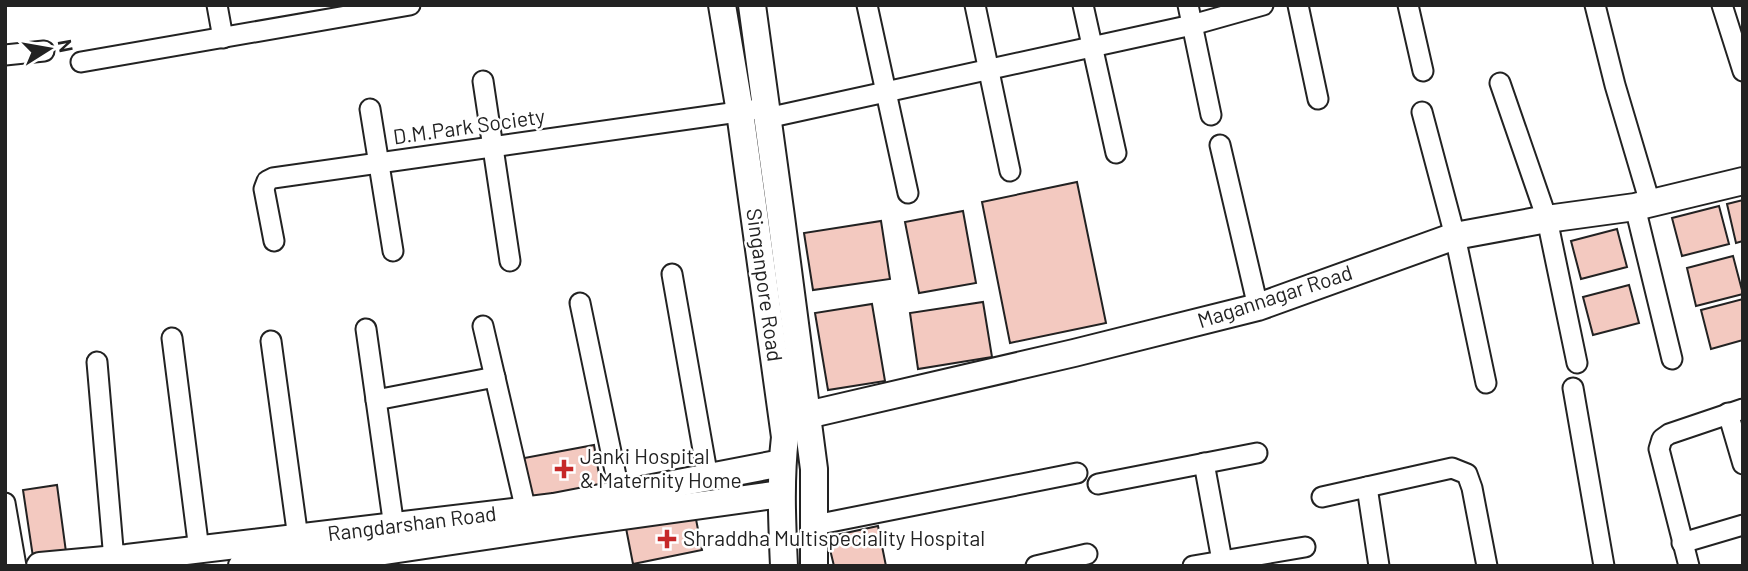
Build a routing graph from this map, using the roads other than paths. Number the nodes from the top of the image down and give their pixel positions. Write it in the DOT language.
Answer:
graph roads {
  1 [pos="217,5"];
  2 [pos="410,5"];
  3 [pos="722,5"];
  4 [pos="752,5"];
  5 [pos="867,5"];
  6 [pos="975,5"];
  7 [pos="1083,5"];
  8 [pos="1188,5"];
  9 [pos="1263,5"];
  10 [pos="1298,5"];
  11 [pos="1408,5"];
  12 [pos="1595,5"];
  13 [pos="1722,5"];
  14 [pos="320,13"];
  15 [pos="1192,25"];
  16 [pos="223,38"];
  17 [pos="1093,46"];
  18 [pos="44,51"];
  19 [pos="5,55"];
  20 [pos="81,62"];
  21 [pos="988,69"];
  22 [pos="1423,71"];
  23 [pos="1743,71"];
  24 [pos="483,81"];
  25 [pos="1500,83"];
  26 [pos="886,92"];
  27 [pos="1318,99"];
  28 [pos="370,108"];
  29 [pos="740,112"];
  30 [pos="766,112"];
  31 [pos="1422,112"];
  32 [pos="1211,115"];
  33 [pos="1220,145"];
  34 [pos="493,146"];
  35 [pos="1116,153"];
  36 [pos="379,163"];
  37 [pos="1010,171"];
  38 [pos="1743,181"];
  39 [pos="908,193"];
  40 [pos="1642,205"];
  41 [pos="1547,219"];
  42 [pos="1455,236"];
  43 [pos="274,241"];
  44 [pos="393,251"];
  45 [pos="510,261"];
  46 [pos="672,274"];
  47 [pos="580,303"];
  48 [pos="1258,307"];
  49 [pos="483,326"];
  50 [pos="366,330"];
  51 [pos="172,338"];
  52 [pos="271,341"];
  53 [pos="1672,359"];
  54 [pos="97,362"];
  55 [pos="1577,363"];
  56 [pos="495,377"];
  57 [pos="1486,383"];
  58 [pos="1573,388"];
  59 [pos="376,400"];
  60 [pos="1736,411"];
  61 [pos="807,415"];
  62 [pos="1257,453"];
  63 [pos="782,463"];
  64 [pos="1204,463"];
  65 [pos="1743,464"];
  66 [pos="1077,473"];
  67 [pos="708,478"];
  68 [pos="1098,484"];
  69 [pos="1367,486"];
  70 [pos="781,494"];
  71 [pos="620,495"];
  72 [pos="1322,497"];
  73 [pos="5,503"];
  74 [pos="526,511"];
  75 [pos="814,524"];
  76 [pos="1743,525"];
  77 [pos="394,527"];
  78 [pos="298,538"];
  79 [pos="1682,543"];
  80 [pos="1305,547"];
  81 [pos="199,550"];
  82 [pos="1087,554"];
  83 [pos="114,559"];
  84 [pos="1222,563"];
  85 [pos="16,566"];
  86 [pos="40,566"];
  87 [pos="242,566"];
  88 [pos="784,566"];
  89 [pos="814,566"];
  90 [pos="1036,566"];
  91 [pos="1193,566"];
  92 [pos="1379,566"];
  93 [pos="1487,566"];
  94 [pos="1604,566"];
  95 [pos="1689,566"];
  1 -- 16 [label="street"];
  2 -- 14 [label="street"];
  3 -- 29 [label="street, Singanpore Road"];
  4 -- 30 [label="street, Singanpore Road"];
  5 -- 26 [label="street"];
  6 -- 21 [label="street"];
  7 -- 17 [label="street"];
  8 -- 15 [label="street"];
  9 -- 15 [label="street, D.M.Park Society"];
  10 -- 27 [label="street"];
  11 -- 22 [label="street"];
  12 -- 40 [label="street"];
  13 -- 23 [label="street"];
  14 -- 16 [label="street"];
  15 -- 17 [label="street, D.M.Park Society"];
  15 -- 32 [label="street"];
  16 -- 20 [label="street"];
  17 -- 21 [label="street, D.M.Park Society"];
  17 -- 35 [label="street"];
  18 -- 19 [label="street"];
  21 -- 26 [label="street, D.M.Park Society"];
  21 -- 37 [label="street"];
  24 -- 34 [label="street"];
  25 -- 41 [label="street"];
  26 -- 30 [label="street, D.M.Park Society"];
  26 -- 39 [label="street"];
  28 -- 36 [label="street"];
  29 -- 30 [label="street, D.M.Park Society"];
  29 -- 34 [label="street, D.M.Park Society"];
  29 -- 63 [label="street, Singanpore Road"];
  30 -- 61 [label="street, Singanpore Road"];
  31 -- 42 [label="street"];
  33 -- 48 [label="street"];
  34 -- 36 [label="street, D.M.Park Society"];
  34 -- 45 [label="street"];
  36 -- 43 [label="street, D.M.Park Society"];
  36 -- 44 [label="street"];
  38 -- 40 [label="street, Magannagar Road"];
  40 -- 41 [label="street, Magannagar Road"];
  40 -- 53 [label="street"];
  41 -- 42 [label="street, Magannagar Road"];
  41 -- 55 [label="street"];
  42 -- 48 [label="street, Magannagar Road"];
  42 -- 57 [label="street"];
  46 -- 67 [label="street"];
  47 -- 71 [label="street"];
  48 -- 61 [label="street, Magannagar Road"];
  49 -- 56 [label="street"];
  50 -- 59 [label="street"];
  51 -- 81 [label="street"];
  52 -- 78 [label="street"];
  54 -- 83 [label="street"];
  56 -- 59 [label="street"];
  56 -- 74 [label="street"];
  58 -- 94 [label="street"];
  59 -- 77 [label="street"];
  60 -- 65 [label="street"];
  60 -- 79 [label="street"];
  61 -- 75 [label="street, Singanpore Road"];
  62 -- 64 [label="street"];
  63 -- 67 [label="street, Rangdarshan Road"];
  63 -- 70 [label="street, Singanpore Road"];
  64 -- 68 [label="street"];
  64 -- 84 [label="street"];
  66 -- 75 [label="street"];
  67 -- 71 [label="street, Rangdarshan Road"];
  69 -- 72 [label="street"];
  69 -- 92 [label="street"];
  69 -- 93 [label="street"];
  70 -- 87 [label="street, Rangdarshan Road"];
  70 -- 88 [label="street, Singanpore Road"];
  71 -- 74 [label="street, Rangdarshan Road"];
  73 -- 85 [label="street"];
  74 -- 77 [label="street, Rangdarshan Road"];
  75 -- 89 [label="street, Singanpore Road"];
  76 -- 79 [label="street"];
  77 -- 78 [label="street, Rangdarshan Road"];
  78 -- 81 [label="street, Rangdarshan Road"];
  79 -- 95 [label="street"];
  80 -- 84 [label="street"];
  81 -- 83 [label="street, Rangdarshan Road"];
  82 -- 90 [label="street"];
  83 -- 86 [label="street, Rangdarshan Road"];
  84 -- 91 [label="street"];
}
